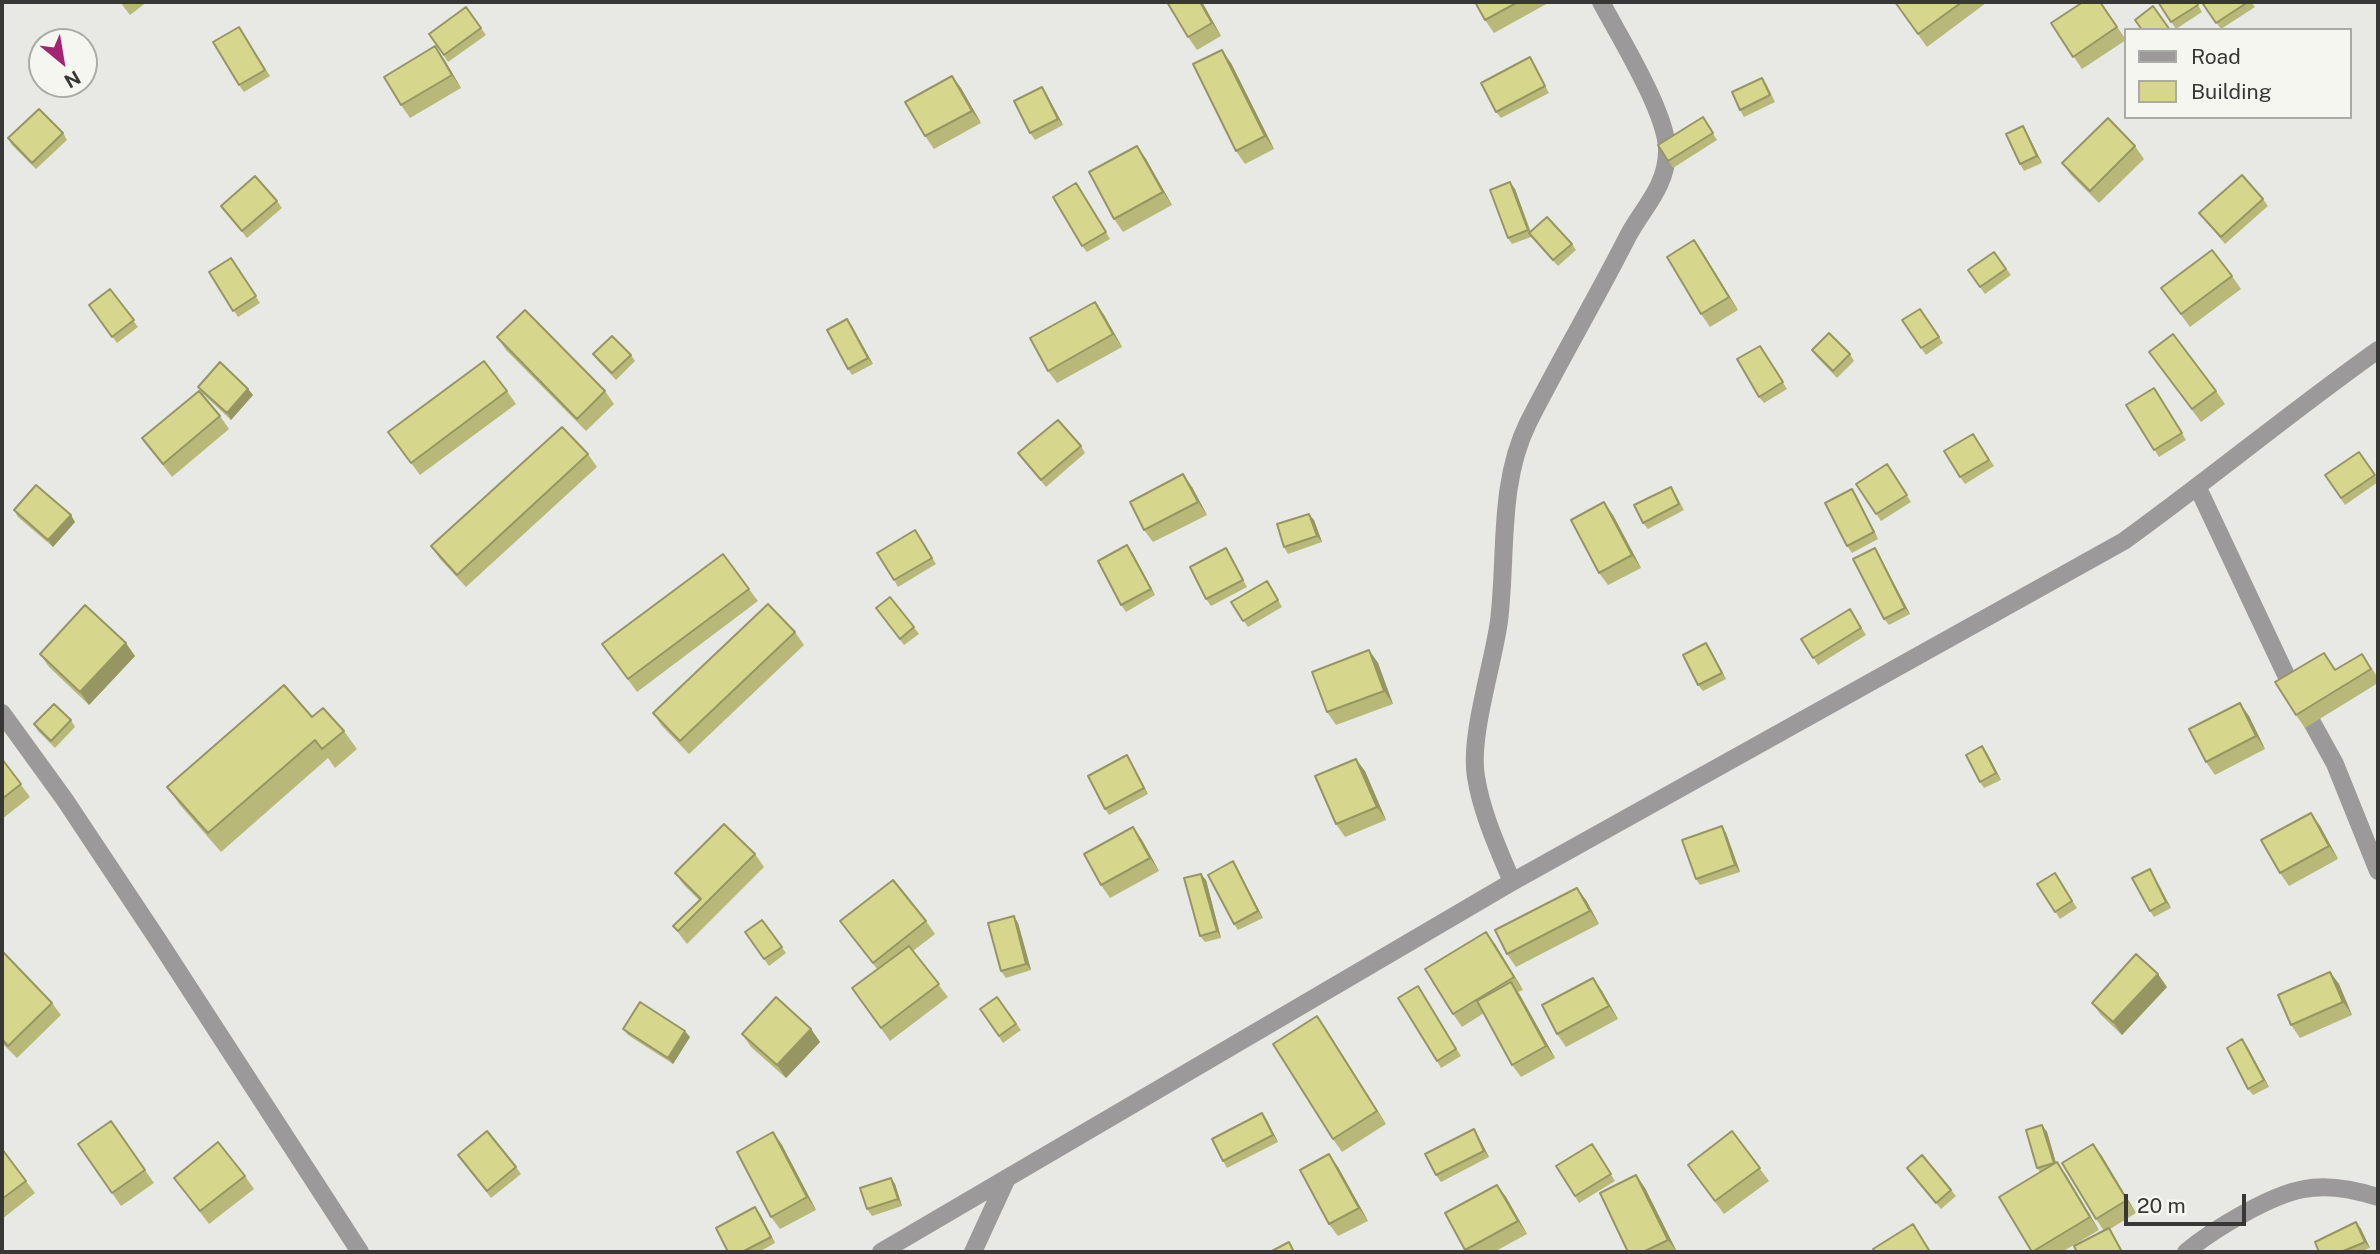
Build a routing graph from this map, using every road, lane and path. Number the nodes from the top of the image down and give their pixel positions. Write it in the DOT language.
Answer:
graph roads {
  1 [pos="1601,2"];
  2 [pos="2378,350"];
  3 [pos="2197,488"];
  4 [pos="2,712"];
  5 [pos="2378,871"];
  6 [pos="1512,882"];
  7 [pos="1007,1178"];
  8 [pos="2378,1197"];
  9 [pos="360,1252"];
  10 [pos="881,1252"];
  11 [pos="973,1252"];
  12 [pos="2186,1252"];
  1 -- 6 [label="street"];
  2 -- 3 [label="street"];
  3 -- 5 [label="street"];
  3 -- 6 [label="street"];
  4 -- 9 [label="street"];
  6 -- 7 [label="street"];
  7 -- 10 [label="street"];
  7 -- 11 [label="street"];
  8 -- 12 [label="street"];
}
